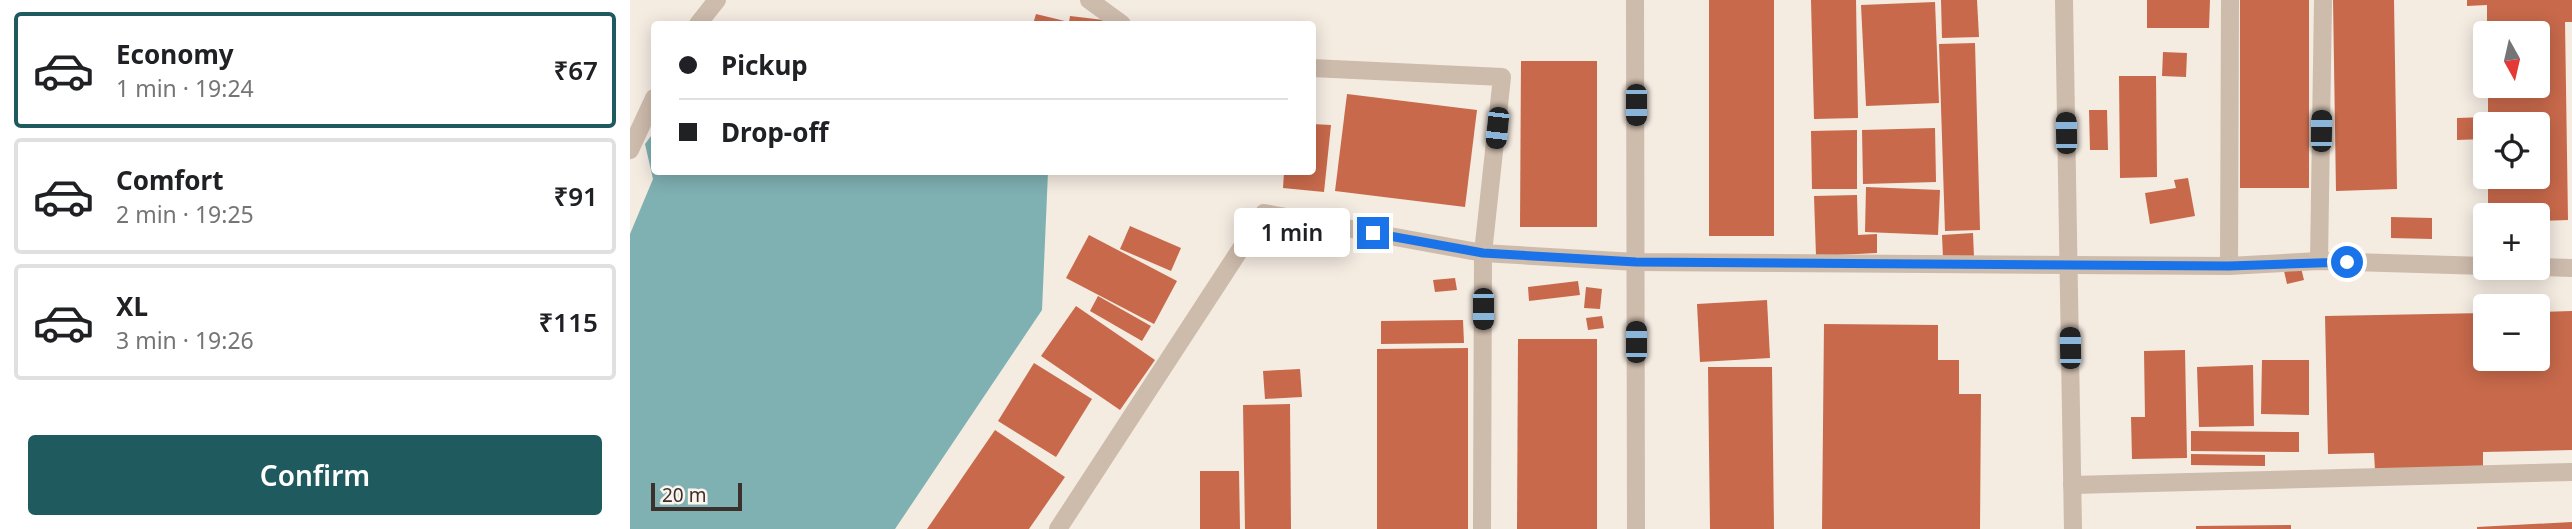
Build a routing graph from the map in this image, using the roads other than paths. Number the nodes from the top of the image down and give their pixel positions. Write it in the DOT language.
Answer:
graph roads {
  1 [pos="717,0"];
  2 [pos="1089,0"];
  3 [pos="1635,0"];
  4 [pos="2064,0"];
  5 [pos="2230,0"];
  6 [pos="2323,0"];
  7 [pos="700,21"];
  8 [pos="1118,21"];
  9 [pos="1316,68"];
  10 [pos="651,104"];
  11 [pos="630,150"];
  12 [pos="1483,253"];
  13 [pos="2319,261"];
  14 [pos="1636,262"];
  15 [pos="2069,265"];
  16 [pos="2229,266"];
  17 [pos="2473,266"];
  18 [pos="2550,267"];
  19 [pos="2572,268"];
  20 [pos="2572,472"];
  21 [pos="2072,485"];
  22 [pos="1058,529"];
  23 [pos="1482,529"];
  24 [pos="1636,529"];
  25 [pos="2073,529"];
  1 -- 7 [label="street"];
  2 -- 8 [label="street"];
  3 -- 14 [label="street"];
  4 -- 15 [label="street"];
  5 -- 16 [label="street"];
  6 -- 13 [label="street"];
  9 -- 12 [label="street"];
  10 -- 11 [label="street"];
  12 -- 14 [label="street"];
  12 -- 22 [label="street"];
  12 -- 23 [label="street"];
  13 -- 16 [label="street"];
  13 -- 17 [label="street"];
  14 -- 15 [label="street"];
  14 -- 24 [label="street"];
  15 -- 16 [label="street"];
  15 -- 21 [label="street"];
  18 -- 19 [label="street"];
  20 -- 21 [label="street"];
  21 -- 25 [label="street"];
}
